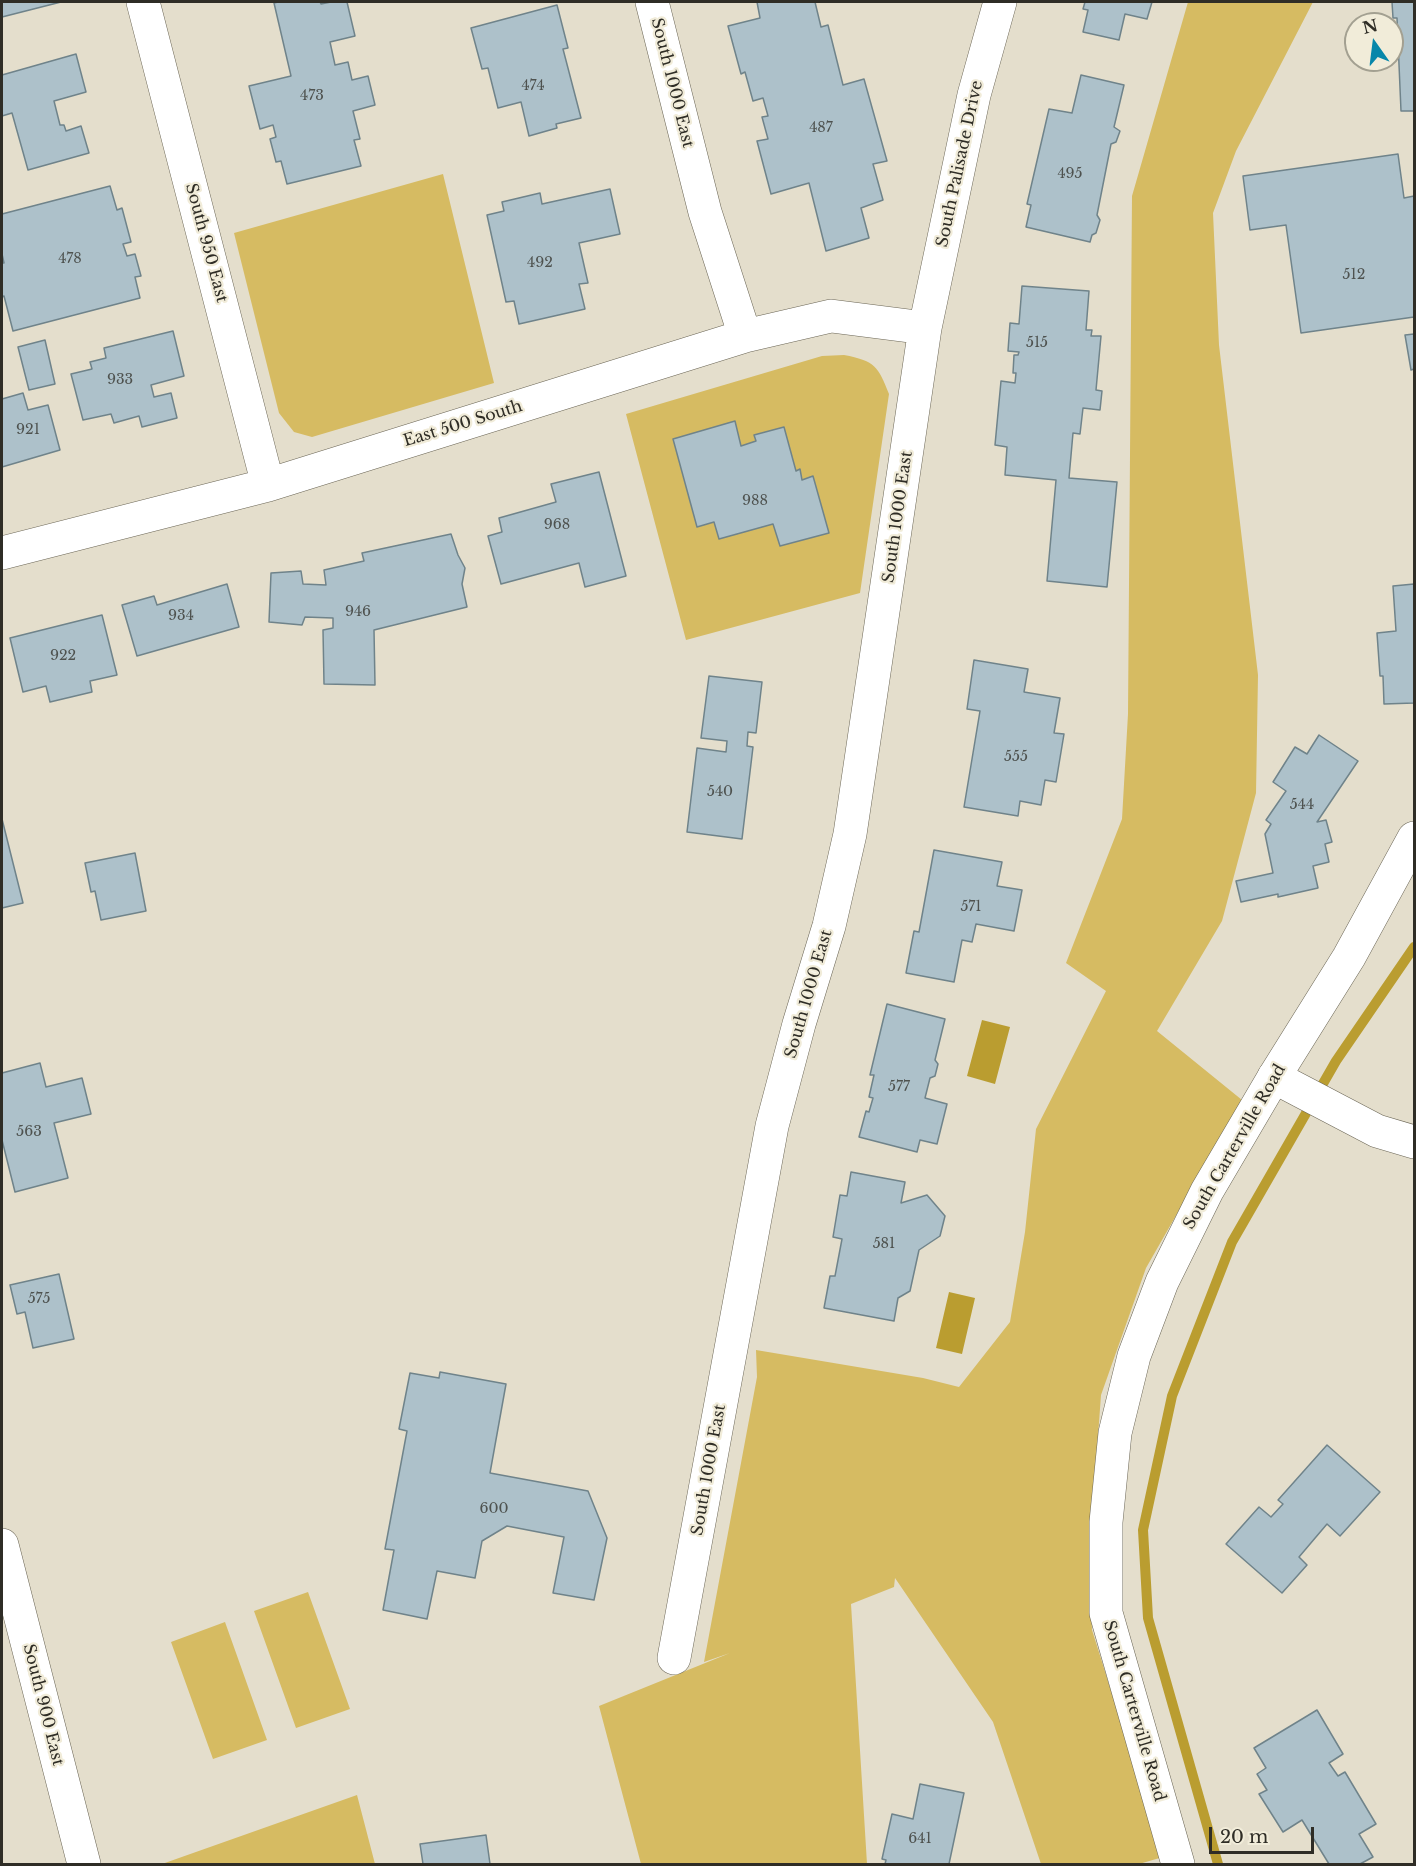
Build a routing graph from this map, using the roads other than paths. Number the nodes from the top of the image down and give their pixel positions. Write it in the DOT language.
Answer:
graph roads {
  1 [pos="143,2"];
  2 [pos="652,2"];
  3 [pos="1000,2"];
  4 [pos="926,328"];
  5 [pos="745,336"];
  6 [pos="268,485"];
  7 [pos="2,553"];
  8 [pos="1414,838"];
  9 [pos="1274,1077"];
  10 [pos="1414,1143"];
  11 [pos="2,1545"];
  12 [pos="674,1658"];
  13 [pos="84,1864"];
  14 [pos="1178,1864"];
  1 -- 6 [label="street, South 950 East"];
  2 -- 5 [label="street, South 1000 East"];
  3 -- 4 [label="street, South Palisade Drive"];
  4 -- 5 [label="street, East 500 South"];
  4 -- 12 [label="street, South 1000 East"];
  5 -- 6 [label="street, East 500 South"];
  6 -- 7 [label="street, East 500 South"];
  8 -- 9 [label="street, South Carterville Road"];
  9 -- 10 [label="street"];
  9 -- 14 [label="street, South Carterville Road"];
  11 -- 13 [label="street, South 900 East"];
}
